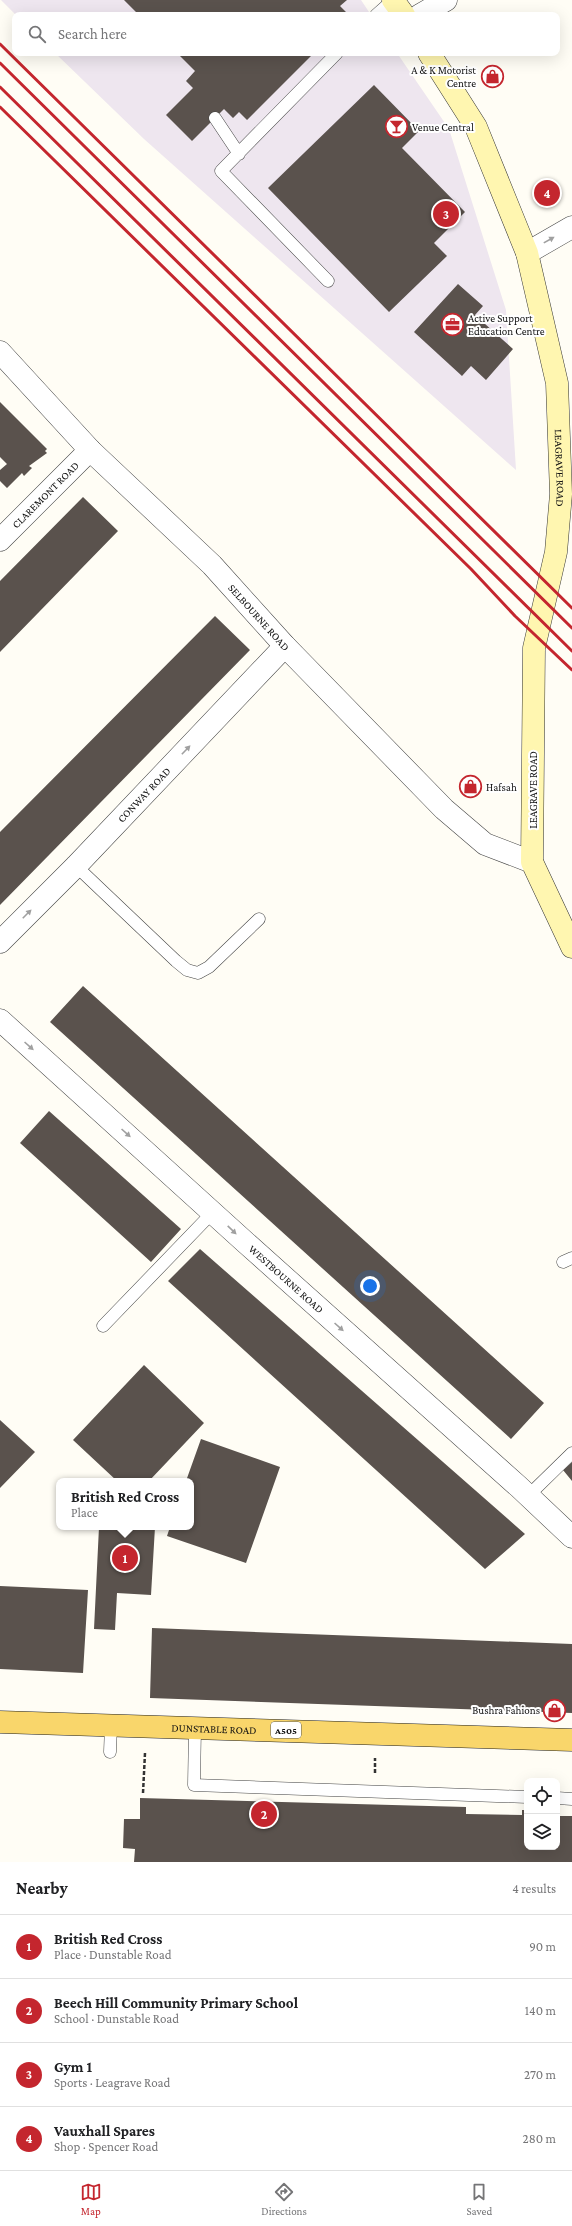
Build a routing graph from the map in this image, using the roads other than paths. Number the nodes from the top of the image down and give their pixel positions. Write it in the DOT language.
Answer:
graph roads {
  1 [pos="393,0"];
  2 [pos="446,0"];
  3 [pos="379,12"];
  4 [pos="402,12"];
  5 [pos="425,12"];
  6 [pos="334,56"];
  7 [pos="431,56"];
  8 [pos="215,118"];
  9 [pos="239,154"];
  10 [pos="572,227"];
  11 [pos="527,253"];
  12 [pos="328,281"];
  13 [pos="0,352"];
  14 [pos="90,450"];
  15 [pos="567,494"];
  16 [pos="0,540"];
  17 [pos="285,646"];
  18 [pos="532,862"];
  19 [pos="76,866"];
  20 [pos="260,919"];
  21 [pos="0,942"];
  22 [pos="572,947"];
  23 [pos="0,1020"];
  24 [pos="213,1212"];
  25 [pos="104,1326"];
  26 [pos="572,1453"];
  27 [pos="528,1496"];
  28 [pos="572,1537"];
  29 [pos="0,1722"];
  30 [pos="111,1726"];
  31 [pos="195,1728"];
  32 [pos="572,1740"];
  33 [pos="110,1752"];
  34 [pos="524,1797"];
  35 [pos="560,1798"];
  36 [pos="572,1799"];
  1 -- 3 [label="lane"];
  1 -- 4 [label="main road"];
  2 -- 5 [label="street"];
  6 -- 9 [label="lane"];
  7 -- 11 [label="main road, LEAGRAVE ROAD"];
  8 -- 9 [label="lane"];
  9 -- 12 [label="lane"];
  11 -- 10 [label="street, one-way"];
  11 -- 15 [label="main road, LEAGRAVE ROAD"];
  13 -- 14 [label="street, SELBOURNE ROAD"];
  14 -- 16 [label="street, CLAREMONT ROAD"];
  14 -- 17 [label="street, SELBOURNE ROAD"];
  15 -- 18 [label="main road, LEAGRAVE ROAD"];
  17 -- 18 [label="street, SELBOURNE ROAD"];
  19 -- 17 [label="street, CONWAY ROAD, one-way"];
  18 -- 22 [label="main road, LEAGRAVE ROAD"];
  19 -- 20 [label="lane"];
  21 -- 19 [label="street, CONWAY ROAD, one-way"];
  23 -- 24 [label="street, WESTBOURNE ROAD, one-way"];
  24 -- 25 [label="lane"];
  24 -- 27 [label="street, WESTBOURNE ROAD, one-way"];
  26 -- 27 [label="lane"];
  27 -- 28 [label="street, WESTBOURNE ROAD"];
  29 -- 30 [label="main road, DUNSTABLE ROAD / A505"];
  30 -- 31 [label="main road, DUNSTABLE ROAD / A505"];
  30 -- 33 [label="lane"];
  31 -- 32 [label="main road, DUNSTABLE ROAD / A505"];
  31 -- 34 [label="lane"];
  35 -- 36 [label="lane"];
}
